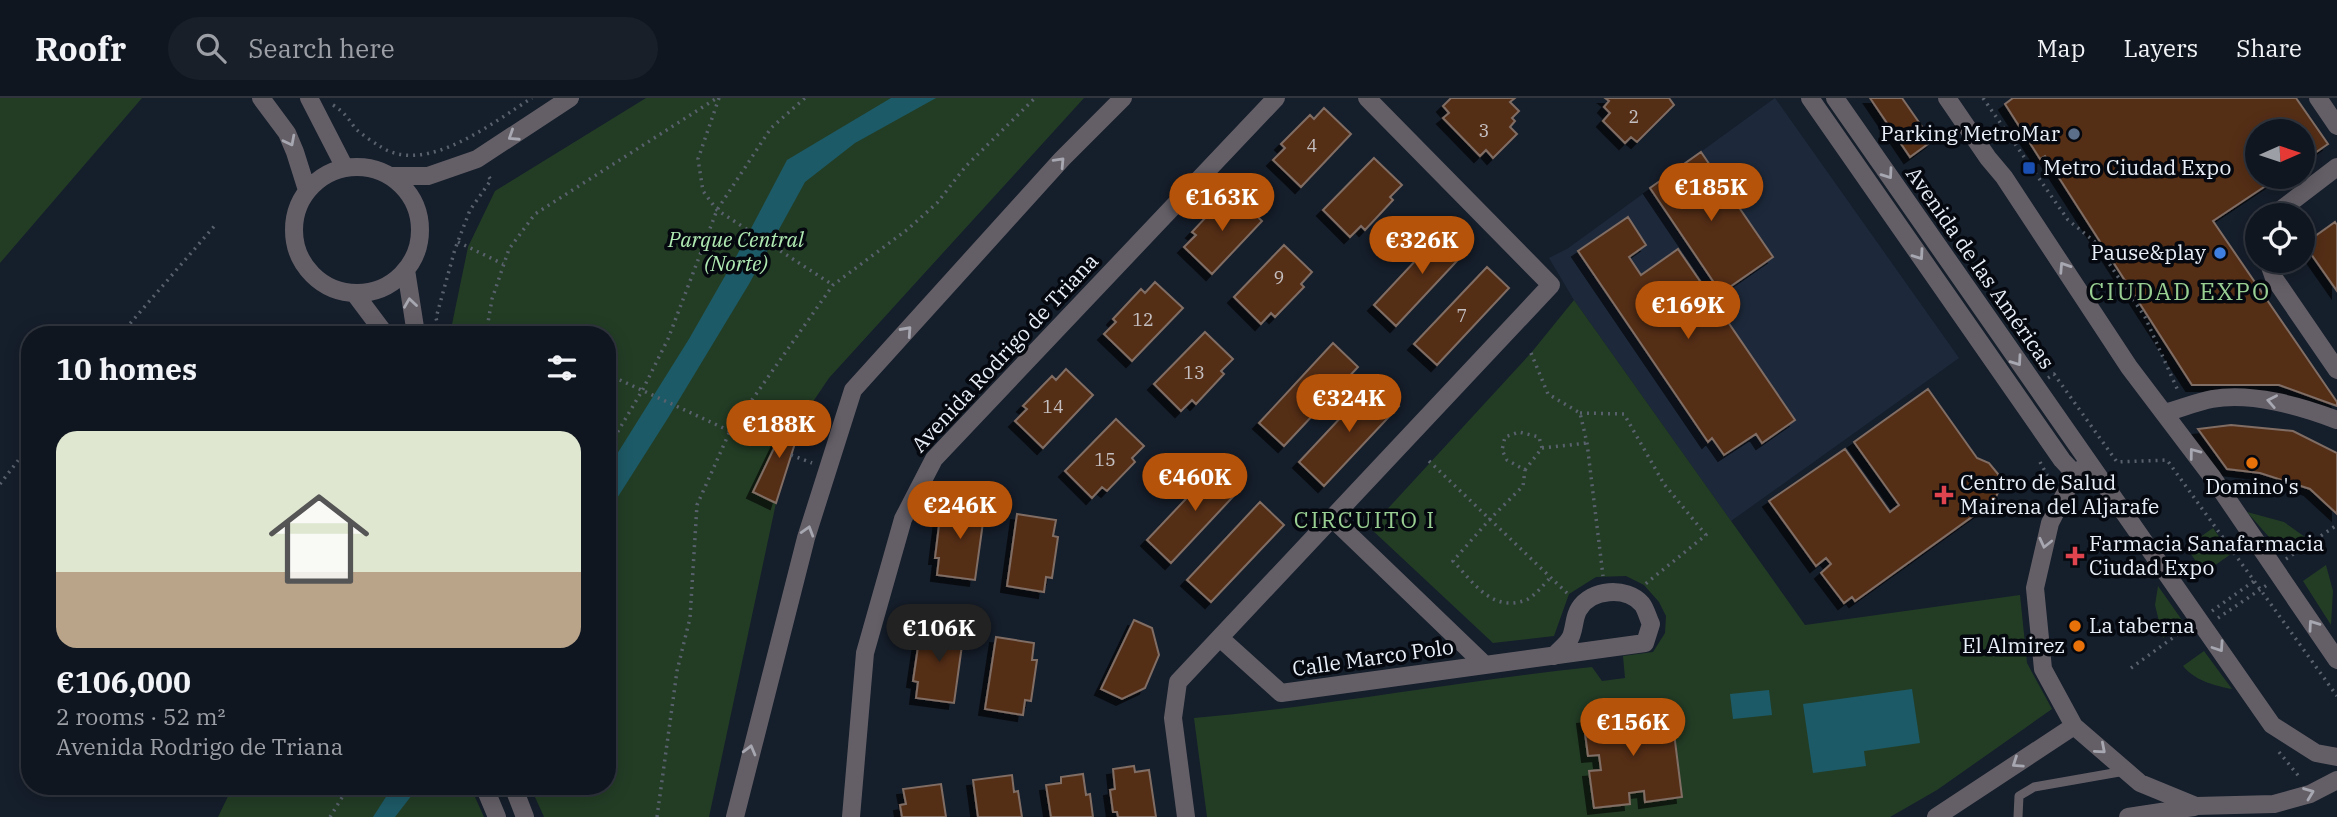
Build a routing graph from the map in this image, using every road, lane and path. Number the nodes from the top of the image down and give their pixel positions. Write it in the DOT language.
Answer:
graph roads {
  1 [pos="261,98"];
  2 [pos="309,98"];
  3 [pos="532,98"];
  4 [pos="570,98"];
  5 [pos="718,98"];
  6 [pos="805,98"];
  7 [pos="1035,98"];
  8 [pos="1123,98"];
  9 [pos="1276,98"];
  10 [pos="1367,98"];
  11 [pos="1810,98"];
  12 [pos="1835,98"];
  13 [pos="1947,98"];
  14 [pos="1983,98"];
  15 [pos="2318,98"];
  16 [pos="334,106"];
  17 [pos="2337,125"];
  18 [pos="464,140"];
  19 [pos="477,159"];
  20 [pos="2337,167"];
  21 [pos="345,168"];
  22 [pos="390,176"];
  23 [pos="307,190"];
  24 [pos="2290,203"];
  25 [pos="717,210"];
  26 [pos="217,223"];
  27 [pos="458,242"];
  28 [pos="504,265"];
  29 [pos="406,271"];
  30 [pos="2272,273"];
  31 [pos="833,285"];
  32 [pos="355,294"];
  33 [pos="128,326"];
  34 [pos="379,326"];
  35 [pos="415,326"];
  36 [pos="438,326"];
  37 [pos="487,326"];
  38 [pos="1531,353"];
  39 [pos="2337,370"];
  40 [pos="616,378"];
  41 [pos="2036,387"];
  42 [pos="643,389"];
  43 [pos="2186,407"];
  44 [pos="1580,413"];
  45 [pos="2164,413"];
  46 [pos="2337,420"];
  47 [pos="730,431"];
  48 [pos="616,435"];
  49 [pos="1587,443"];
  50 [pos="775,447"];
  51 [pos="1542,448"];
  52 [pos="791,455"];
  53 [pos="21,457"];
  54 [pos="1429,461"];
  55 [pos="822,467"];
  56 [pos="2082,469"];
  57 [pos="1525,470"];
  58 [pos="0,484"];
  59 [pos="1332,518"];
  60 [pos="1490,519"];
  61 [pos="2337,525"];
  62 [pos="2272,575"];
  63 [pos="1551,577"];
  64 [pos="2255,581"];
  65 [pos="2260,590"];
  66 [pos="1608,592"];
  67 [pos="1632,598"];
  68 [pos="1580,607"];
  69 [pos="2206,621"];
  70 [pos="1220,638"];
  71 [pos="1554,656"];
  72 [pos="2337,660"];
  73 [pos="1485,665"];
  74 [pos="2131,668"];
  75 [pos="2337,696"];
  76 [pos="2074,726"];
  77 [pos="2277,750"];
  78 [pos="2337,757"];
  79 [pos="2126,771"];
  80 [pos="2337,780"];
  81 [pos="2310,794"];
  82 [pos="343,795"];
  83 [pos="488,795"];
  84 [pos="516,795"];
  85 [pos="2196,806"];
  86 [pos="1951,811"];
  87 [pos="330,817"];
  88 [pos="497,817"];
  89 [pos="525,817"];
  90 [pos="657,817"];
  91 [pos="735,817"];
  92 [pos="851,817"];
  93 [pos="1186,817"];
  94 [pos="1936,817"];
  95 [pos="2018,817"];
  96 [pos="2129,817"];
  1 -- 23 [label="street, one-way"];
  2 -- 21 [label="street"];
  3 -- 18 [label="path"];
  4 -- 19 [label="street, one-way"];
  5 -- 25 [label="path"];
  5 -- 28 [label="path"];
  6 -- 25 [label="path"];
  7 -- 31 [label="path"];
  91 -- 8 [label="street, one-way"];
  9 -- 92 [label="street, Avenida Rodrigo de Triana"];
  10 -- 59 [label="street"];
  11 -- 56 [label="street, Avenida de las Américas, one-way"];
  12 -- 41 [label="street, Avenida de las Américas, one-way"];
  45 -- 13 [label="street, one-way"];
  14 -- 43 [label="path"];
  15 -- 17 [label="street"];
  16 -- 18 [label="path"];
  18 -- 19 [label="path"];
  19 -- 22 [label="street"];
  19 -- 27 [label="path"];
  20 -- 24 [label="street"];
  21 -- 22 [label="street"];
  21 -- 23 [label="street"];
  22 -- 29 [label="street"];
  23 -- 32 [label="street"];
  25 -- 31 [label="path"];
  25 -- 42 [label="path"];
  26 -- 33 [label="path"];
  27 -- 28 [label="path"];
  27 -- 36 [label="path"];
  28 -- 37 [label="path"];
  29 -- 32 [label="street"];
  35 -- 29 [label="street, one-way"];
  30 -- 39 [label="street"];
  31 -- 47 [label="path"];
  32 -- 34 [label="street"];
  38 -- 44 [label="path"];
  40 -- 42 [label="path"];
  41 -- 56 [label="street, Avenida de las Américas"];
  41 -- 64 [label="path"];
  42 -- 47 [label="path"];
  42 -- 48 [label="path"];
  43 -- 45 [label="street"];
  46 -- 43 [label="street, one-way"];
  44 -- 49 [label="path"];
  44 -- 67 [label="path"];
  62 -- 45 [label="street, one-way"];
  47 -- 50 [label="path"];
  47 -- 90 [label="path"];
  49 -- 51 [label="path"];
  49 -- 66 [label="path"];
  51 -- 57 [label="path"];
  51 -- 57 [label="path"];
  52 -- 55 [label="path"];
  53 -- 58 [label="path"];
  54 -- 60 [label="path"];
  56 -- 69 [label="street, Avenida de las Américas"];
  56 -- 76 [label="street, one-way"];
  57 -- 60 [label="path"];
  59 -- 70 [label="street"];
  59 -- 73 [label="street"];
  60 -- 63 [label="path"];
  60 -- 63 [label="path"];
  61 -- 62 [label="path"];
  62 -- 65 [label="path"];
  72 -- 62 [label="street, one-way"];
  63 -- 68 [label="path"];
  64 -- 65 [label="path"];
  64 -- 69 [label="path"];
  65 -- 69 [label="path"];
  65 -- 75 [label="path"];
  66 -- 67 [label="street"];
  66 -- 68 [label="street"];
  67 -- 71 [label="street, Calle Marco Polo"];
  68 -- 71 [label="street"];
  69 -- 74 [label="path"];
  69 -- 78 [label="street, Avenida de las Américas, one-way"];
  70 -- 73 [label="street, Calle Marco Polo"];
  70 -- 93 [label="street"];
  71 -- 73 [label="street, Calle Marco Polo"];
  76 -- 79 [label="street, one-way"];
  76 -- 86 [label="street, one-way"];
  77 -- 81 [label="path"];
  79 -- 85 [label="street"];
  79 -- 95 [label="lane"];
  80 -- 81 [label="street"];
  81 -- 85 [label="street"];
  82 -- 87 [label="path"];
  83 -- 88 [label="street"];
  84 -- 89 [label="street"];
  85 -- 96 [label="street"];
  86 -- 94 [label="street"];
}
